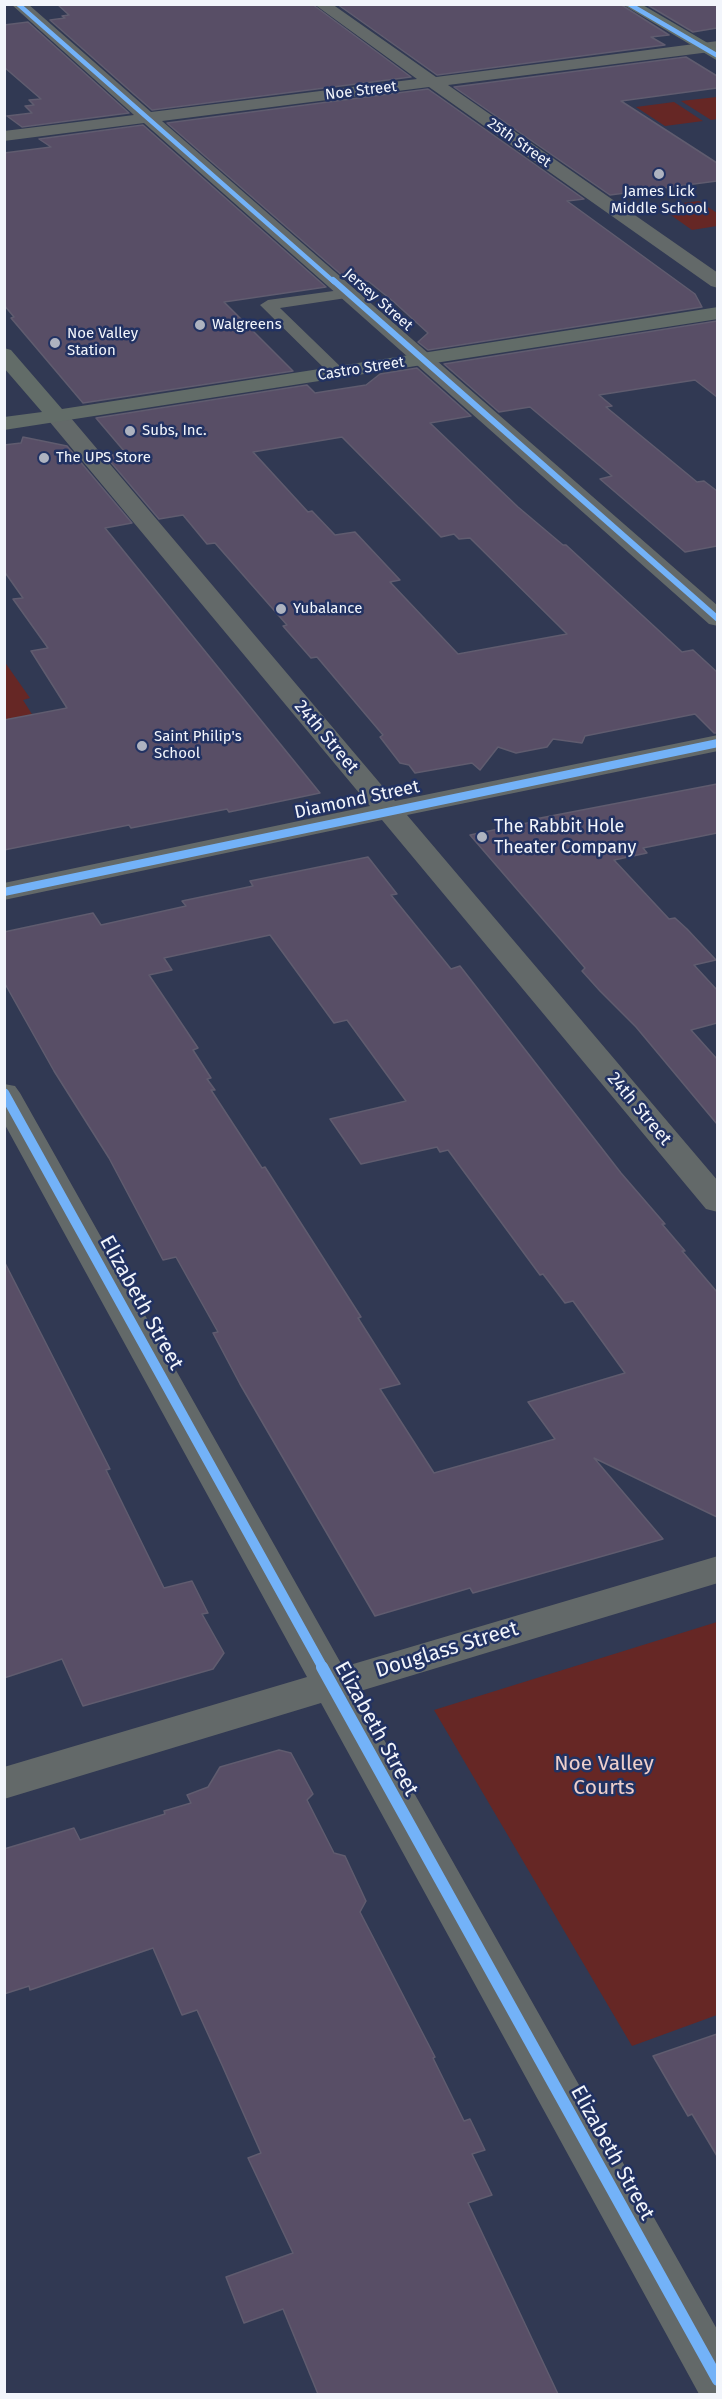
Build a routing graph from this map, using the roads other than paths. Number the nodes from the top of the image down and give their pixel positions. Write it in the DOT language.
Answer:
graph roads {
  1 [pos="18,4"];
  2 [pos="321,4"];
  3 [pos="629,4"];
  4 [pos="713,50"];
  5 [pos="432,82"];
  6 [pos="147,118"];
  7 [pos="4,136"];
  8 [pos="717,282"];
  9 [pos="348,294"];
  10 [pos="717,313"];
  11 [pos="423,359"];
  12 [pos="7,361"];
  13 [pos="338,373"];
  14 [pos="57,416"];
  15 [pos="4,424"];
  16 [pos="717,619"];
  17 [pos="717,743"];
  18 [pos="387,810"];
  19 [pos="4,892"];
  20 [pos="4,1093"];
  21 [pos="717,1202"];
  22 [pos="717,1569"];
  23 [pos="330,1685"];
  24 [pos="4,1783"];
  25 [pos="717,2380"];
  1 -- 6 [label="street, Jersey Street"];
  2 -- 5 [label="street, 25th Street"];
  3 -- 4 [label="street"];
  4 -- 5 [label="street, Noe Street"];
  5 -- 6 [label="street, Noe Street"];
  5 -- 8 [label="street, 25th Street"];
  6 -- 7 [label="street, Noe Street"];
  6 -- 9 [label="street, Jersey Street"];
  9 -- 11 [label="street, Jersey Street"];
  9 -- 13 [label="lane"];
  10 -- 11 [label="street, Castro Street"];
  11 -- 13 [label="street, Castro Street"];
  11 -- 16 [label="street, Jersey Street"];
  12 -- 14 [label="street, 24th Street"];
  13 -- 14 [label="street, Castro Street"];
  14 -- 15 [label="street, Castro Street"];
  14 -- 18 [label="street, 24th Street"];
  17 -- 18 [label="street, Diamond Street"];
  18 -- 19 [label="street, Diamond Street"];
  18 -- 21 [label="street, 24th Street"];
  20 -- 23 [label="street, Elizabeth Street"];
  22 -- 23 [label="street, Douglass Street"];
  23 -- 24 [label="street, Douglass Street"];
  23 -- 25 [label="street, Elizabeth Street"];
}
